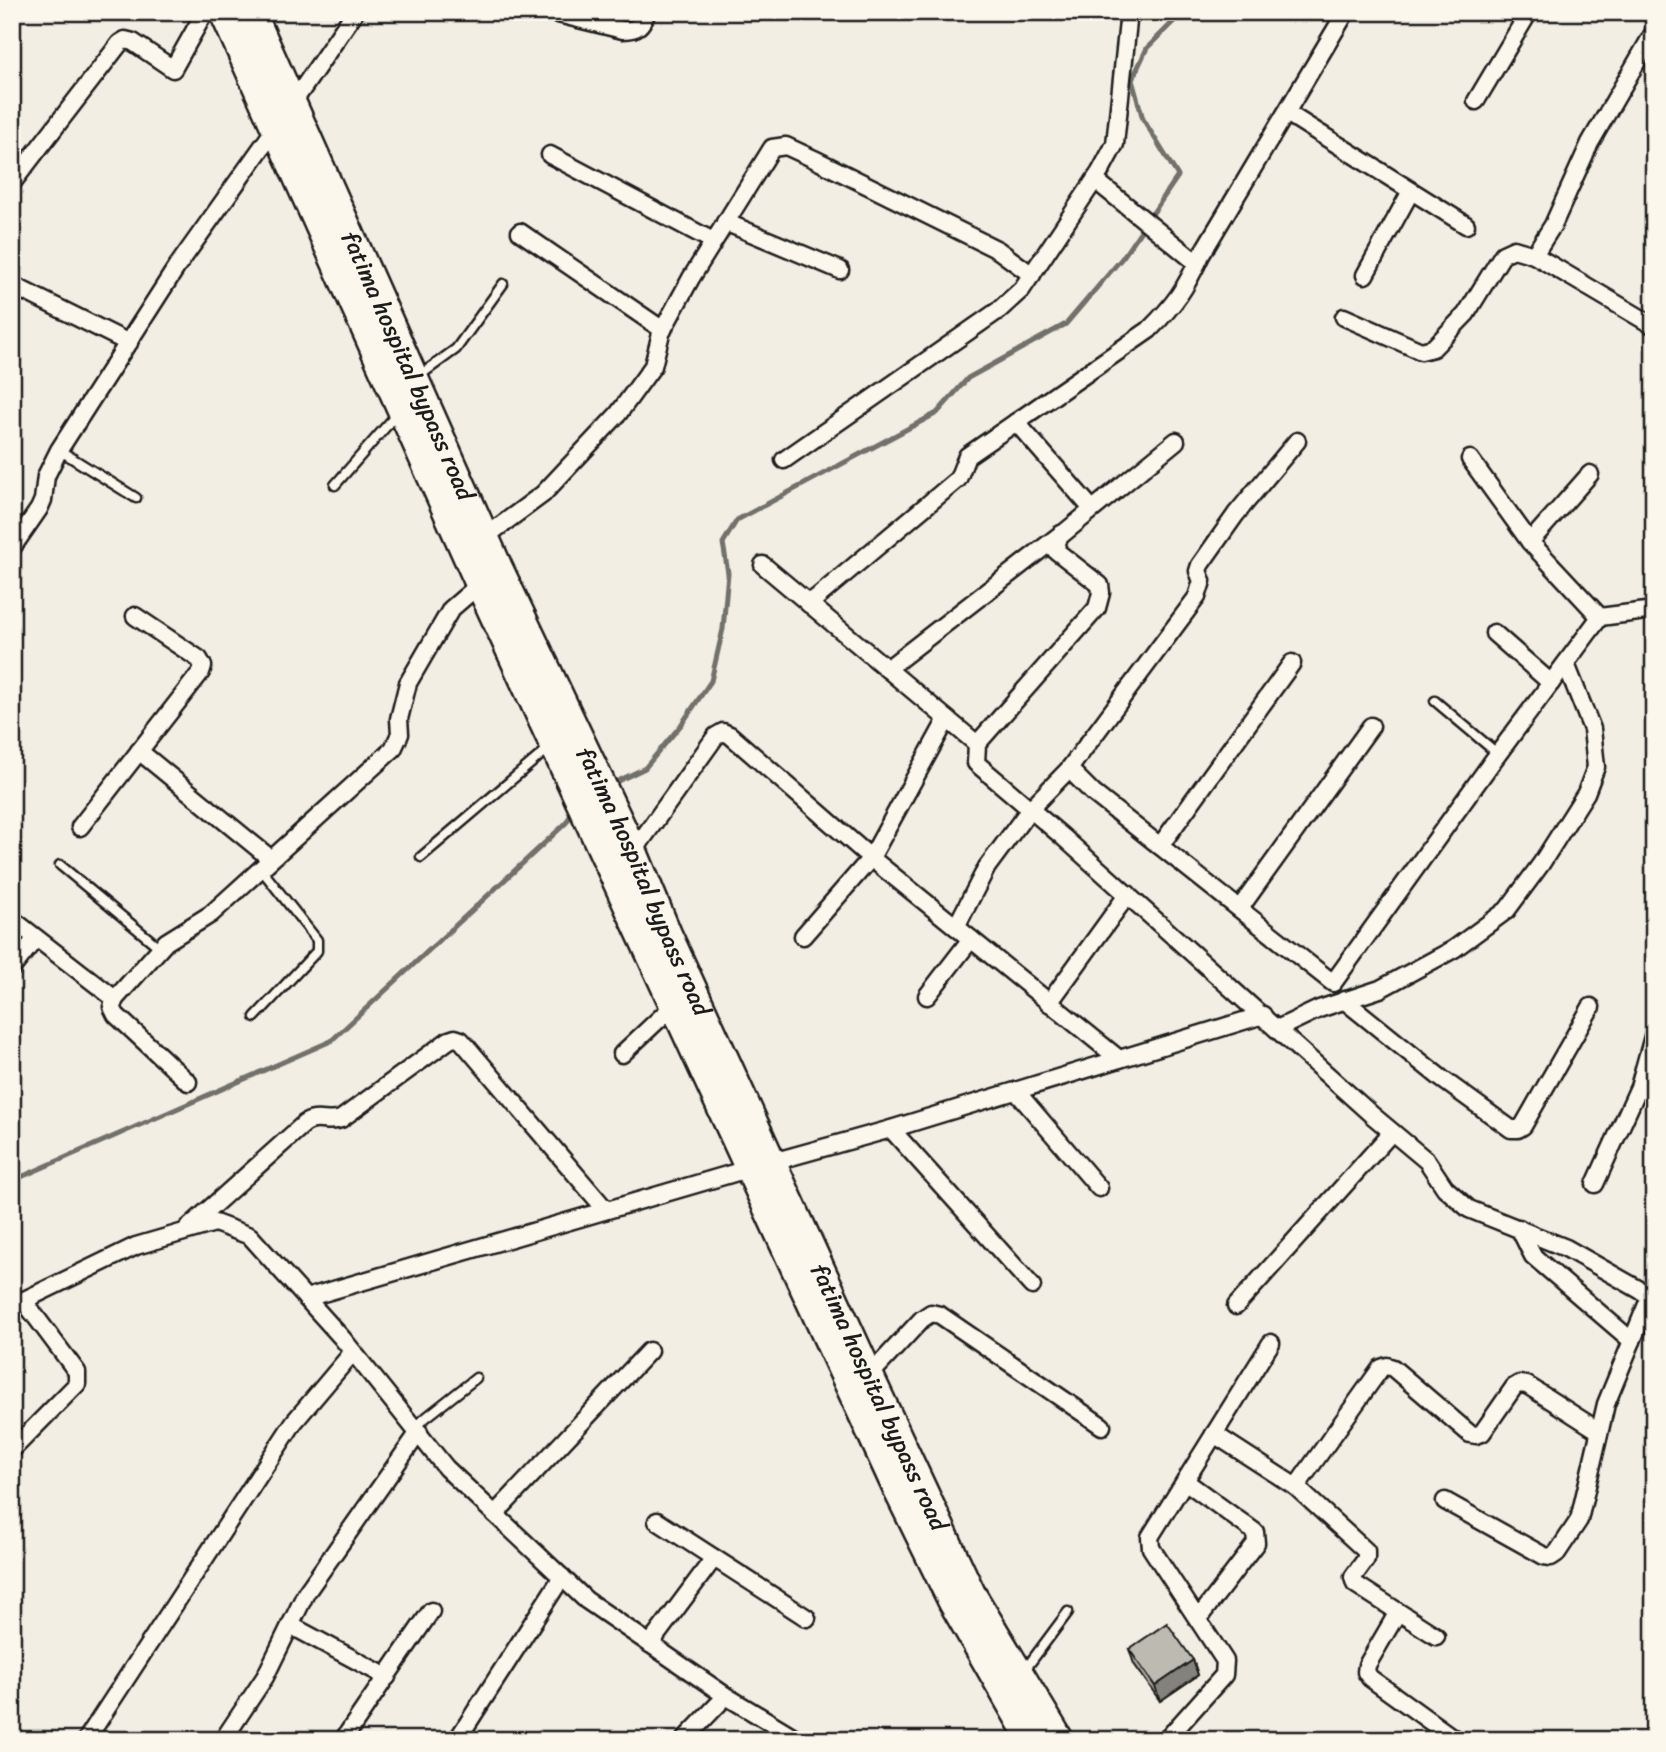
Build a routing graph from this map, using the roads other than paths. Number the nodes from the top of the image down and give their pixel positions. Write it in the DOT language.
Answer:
graph roads {
  1 [pos="205,12"];
  2 [pos="224,12"];
  3 [pos="251,12"];
  4 [pos="355,12"];
  5 [pos="550,12"];
  6 [pos="647,12"];
  7 [pos="1129,12"];
  8 [pos="1346,12"];
  9 [pos="1529,12"];
  10 [pos="1654,32"];
  11 [pos="1476,100"];
  12 [pos="293,104"];
  13 [pos="1287,113"];
  14 [pos="276,127"];
  15 [pos="550,155"];
  16 [pos="1095,180"];
  17 [pos="12,183"];
  18 [pos="1411,191"];
  19 [pos="725,222"];
  20 [pos="1466,225"];
  21 [pos="520,232"];
  22 [pos="713,241"];
  23 [pos="1534,256"];
  24 [pos="1197,263"];
  25 [pos="840,270"];
  26 [pos="1032,275"];
  27 [pos="1365,275"];
  28 [pos="503,284"];
  29 [pos="12,285"];
  30 [pos="1344,317"];
  31 [pos="1654,326"];
  32 [pos="663,330"];
  33 [pos="129,343"];
  34 [pos="413,380"];
  35 [pos="401,409"];
  36 [pos="1016,422"];
  37 [pos="1176,441"];
  38 [pos="1297,441"];
  39 [pos="59,450"];
  40 [pos="1470,459"];
  41 [pos="784,460"];
  42 [pos="1590,474"];
  43 [pos="335,485"];
  44 [pos="136,498"];
  45 [pos="1092,509"];
  46 [pos="1066,530"];
  47 [pos="1530,542"];
  48 [pos="475,543"];
  49 [pos="12,548"];
  50 [pos="763,565"];
  51 [pos="480,584"];
  52 [pos="809,604"];
  53 [pos="1654,610"];
  54 [pos="135,616"];
  55 [pos="1600,617"];
  56 [pos="1494,633"];
  57 [pos="1292,663"];
  58 [pos="1566,664"];
  59 [pos="887,669"];
  60 [pos="1552,682"];
  61 [pos="1435,701"];
  62 [pos="947,719"];
  63 [pos="1371,726"];
  64 [pos="554,744"];
  65 [pos="977,744"];
  66 [pos="139,751"];
  67 [pos="1498,754"];
  68 [pos="1069,769"];
  69 [pos="1030,808"];
  70 [pos="80,827"];
  71 [pos="1160,846"];
  72 [pos="633,852"];
  73 [pos="421,857"];
  74 [pos="872,858"];
  75 [pos="266,864"];
  76 [pos="60,865"];
  77 [pos="1128,894"];
  78 [pos="1240,908"];
  79 [pos="12,919"];
  80 [pos="956,927"];
  81 [pos="803,936"];
  82 [pos="36,938"];
  83 [pos="656,939"];
  84 [pos="971,939"];
  85 [pos="160,948"];
  86 [pos="12,968"];
  87 [pos="1333,983"];
  88 [pos="927,996"];
  89 [pos="115,999"];
  90 [pos="1349,999"];
  91 [pos="1049,1003"];
  92 [pos="673,1006"];
  93 [pos="1591,1007"];
  94 [pos="1263,1015"];
  95 [pos="255,1017"];
  96 [pos="1277,1029"];
  97 [pos="1654,1033"];
  98 [pos="622,1054"];
  99 [pos="1119,1059"];
  100 [pos="188,1082"];
  101 [pos="1016,1091"];
  102 [pos="1646,1091"];
  103 [pos="891,1129"];
  104 [pos="1392,1132"];
  105 [pos="762,1164"];
  106 [pos="1595,1184"];
  107 [pos="1099,1188"];
  108 [pos="606,1210"];
  109 [pos="1520,1228"];
  110 [pos="183,1233"];
  111 [pos="1032,1286"];
  112 [pos="306,1298"];
  113 [pos="1652,1298"];
  114 [pos="18,1304"];
  115 [pos="1236,1306"];
  116 [pos="1632,1341"];
  117 [pos="1271,1343"];
  118 [pos="649,1351"];
  119 [pos="353,1352"];
  120 [pos="869,1376"];
  121 [pos="477,1378"];
  122 [pos="1102,1426"];
  123 [pos="416,1429"];
  124 [pos="1599,1431"];
  125 [pos="1214,1434"];
  126 [pos="12,1450"];
  127 [pos="1185,1481"];
  128 [pos="1296,1487"];
  129 [pos="1445,1501"];
  130 [pos="495,1514"];
  131 [pos="657,1521"];
  132 [pos="714,1558"];
  133 [pos="562,1577"];
  134 [pos="431,1611"];
  135 [pos="1068,1612"];
  136 [pos="1398,1612"];
  137 [pos="807,1618"];
  138 [pos="1198,1619"];
  139 [pos="290,1625"];
  140 [pos="1436,1636"];
  141 [pos="650,1644"];
  142 [pos="387,1677"];
  143 [pos="1011,1682"];
  144 [pos="726,1696"];
  145 [pos="86,1740"];
  146 [pos="223,1740"];
  147 [pos="343,1740"];
  148 [pos="457,1740"];
  149 [pos="684,1740"];
  150 [pos="799,1740"];
  151 [pos="1032,1740"];
  152 [pos="1059,1740"];
  153 [pos="1166,1740"];
  154 [pos="1456,1740"];
  1 -- 17 [label="street"];
  2 -- 14 [label="highway, fatima hospital bypass road"];
  3 -- 12 [label="highway, fatima hospital bypass road"];
  4 -- 12 [label="street"];
  5 -- 6 [label="street"];
  7 -- 16 [label="street"];
  8 -- 13 [label="street"];
  9 -- 11 [label="street"];
  10 -- 23 [label="street"];
  12 -- 14 [label="street"];
  12 -- 34 [label="highway, fatima hospital bypass road"];
  13 -- 18 [label="street"];
  13 -- 24 [label="street"];
  14 -- 33 [label="street"];
  14 -- 35 [label="highway, fatima hospital bypass road"];
  15 -- 22 [label="street"];
  16 -- 24 [label="street"];
  16 -- 26 [label="street"];
  18 -- 20 [label="street"];
  18 -- 27 [label="street"];
  19 -- 22 [label="street"];
  19 -- 25 [label="street"];
  19 -- 26 [label="street"];
  21 -- 32 [label="street"];
  22 -- 32 [label="street"];
  23 -- 30 [label="street"];
  23 -- 31 [label="street"];
  24 -- 36 [label="street"];
  26 -- 41 [label="street"];
  28 -- 34 [label="lane"];
  29 -- 33 [label="street"];
  32 -- 48 [label="street"];
  33 -- 39 [label="street"];
  34 -- 48 [label="highway, fatima hospital bypass road"];
  35 -- 43 [label="lane"];
  35 -- 48 [label="highway, fatima hospital bypass road"];
  36 -- 45 [label="street"];
  36 -- 52 [label="street"];
  37 -- 45 [label="street"];
  38 -- 68 [label="street"];
  39 -- 44 [label="lane"];
  39 -- 49 [label="street"];
  40 -- 47 [label="street"];
  42 -- 47 [label="street"];
  45 -- 46 [label="street"];
  46 -- 59 [label="street"];
  46 -- 65 [label="street"];
  47 -- 55 [label="street"];
  48 -- 51 [label="highway, fatima hospital bypass road"];
  48 -- 72 [label="highway, fatima hospital bypass road"];
  50 -- 52 [label="street"];
  51 -- 64 [label="highway, fatima hospital bypass road"];
  51 -- 75 [label="street"];
  52 -- 59 [label="street"];
  53 -- 55 [label="street"];
  54 -- 66 [label="street"];
  55 -- 58 [label="street"];
  56 -- 60 [label="street"];
  57 -- 71 [label="street"];
  58 -- 60 [label="street"];
  58 -- 90 [label="street"];
  59 -- 62 [label="street"];
  60 -- 67 [label="street"];
  61 -- 67 [label="lane"];
  62 -- 65 [label="street"];
  62 -- 74 [label="street"];
  63 -- 78 [label="street"];
  64 -- 73 [label="lane"];
  64 -- 83 [label="highway, fatima hospital bypass road"];
  65 -- 69 [label="street"];
  66 -- 70 [label="street"];
  66 -- 75 [label="street"];
  67 -- 87 [label="street"];
  68 -- 69 [label="street"];
  68 -- 71 [label="street"];
  69 -- 77 [label="street"];
  69 -- 80 [label="street"];
  71 -- 78 [label="street"];
  72 -- 74 [label="street"];
  72 -- 83 [label="highway, fatima hospital bypass road"];
  74 -- 80 [label="street"];
  74 -- 81 [label="street"];
  75 -- 85 [label="street"];
  75 -- 95 [label="lane"];
  76 -- 85 [label="lane"];
  77 -- 91 [label="street"];
  77 -- 94 [label="street"];
  78 -- 87 [label="street"];
  79 -- 82 [label="street"];
  80 -- 84 [label="street"];
  82 -- 86 [label="street"];
  82 -- 89 [label="street"];
  83 -- 92 [label="highway, fatima hospital bypass road"];
  83 -- 105 [label="highway, fatima hospital bypass road"];
  84 -- 88 [label="street"];
  84 -- 91 [label="street"];
  85 -- 89 [label="street"];
  87 -- 90 [label="street"];
  89 -- 100 [label="street"];
  90 -- 93 [label="street"];
  90 -- 96 [label="street"];
  91 -- 99 [label="street"];
  92 -- 98 [label="street"];
  92 -- 105 [label="highway, fatima hospital bypass road"];
  94 -- 96 [label="street"];
  94 -- 99 [label="street"];
  96 -- 104 [label="street"];
  97 -- 102 [label="street"];
  99 -- 101 [label="street"];
  101 -- 103 [label="street"];
  101 -- 107 [label="street"];
  102 -- 106 [label="street"];
  103 -- 105 [label="street"];
  103 -- 111 [label="street"];
  104 -- 109 [label="street"];
  104 -- 115 [label="street"];
  105 -- 108 [label="street"];
  105 -- 120 [label="highway, fatima hospital bypass road"];
  105 -- 143 [label="highway, fatima hospital bypass road"];
  108 -- 110 [label="street"];
  108 -- 112 [label="street"];
  109 -- 113 [label="street"];
  109 -- 116 [label="street"];
  110 -- 112 [label="street"];
  110 -- 114 [label="street"];
  112 -- 119 [label="street"];
  113 -- 116 [label="street"];
  114 -- 126 [label="street"];
  116 -- 124 [label="street"];
  117 -- 125 [label="street"];
  118 -- 130 [label="street"];
  119 -- 123 [label="street"];
  119 -- 145 [label="street"];
  120 -- 122 [label="street"];
  120 -- 143 [label="highway, fatima hospital bypass road"];
  121 -- 123 [label="lane"];
  123 -- 130 [label="street"];
  123 -- 139 [label="street"];
  124 -- 128 [label="street"];
  124 -- 129 [label="street"];
  125 -- 127 [label="street"];
  125 -- 128 [label="street"];
  127 -- 138 [label="street"];
  127 -- 138 [label="street"];
  128 -- 136 [label="street"];
  130 -- 133 [label="street"];
  131 -- 132 [label="street"];
  132 -- 137 [label="street"];
  132 -- 141 [label="street"];
  133 -- 141 [label="street"];
  133 -- 148 [label="street"];
  134 -- 142 [label="street"];
  135 -- 143 [label="lane"];
  136 -- 140 [label="street"];
  136 -- 154 [label="street"];
  138 -- 153 [label="street"];
  139 -- 142 [label="street"];
  139 -- 146 [label="street"];
  141 -- 144 [label="street"];
  142 -- 147 [label="street"];
  143 -- 151 [label="highway, fatima hospital bypass road"];
  143 -- 152 [label="highway, fatima hospital bypass road"];
  144 -- 149 [label="street"];
  144 -- 150 [label="street"];
}
